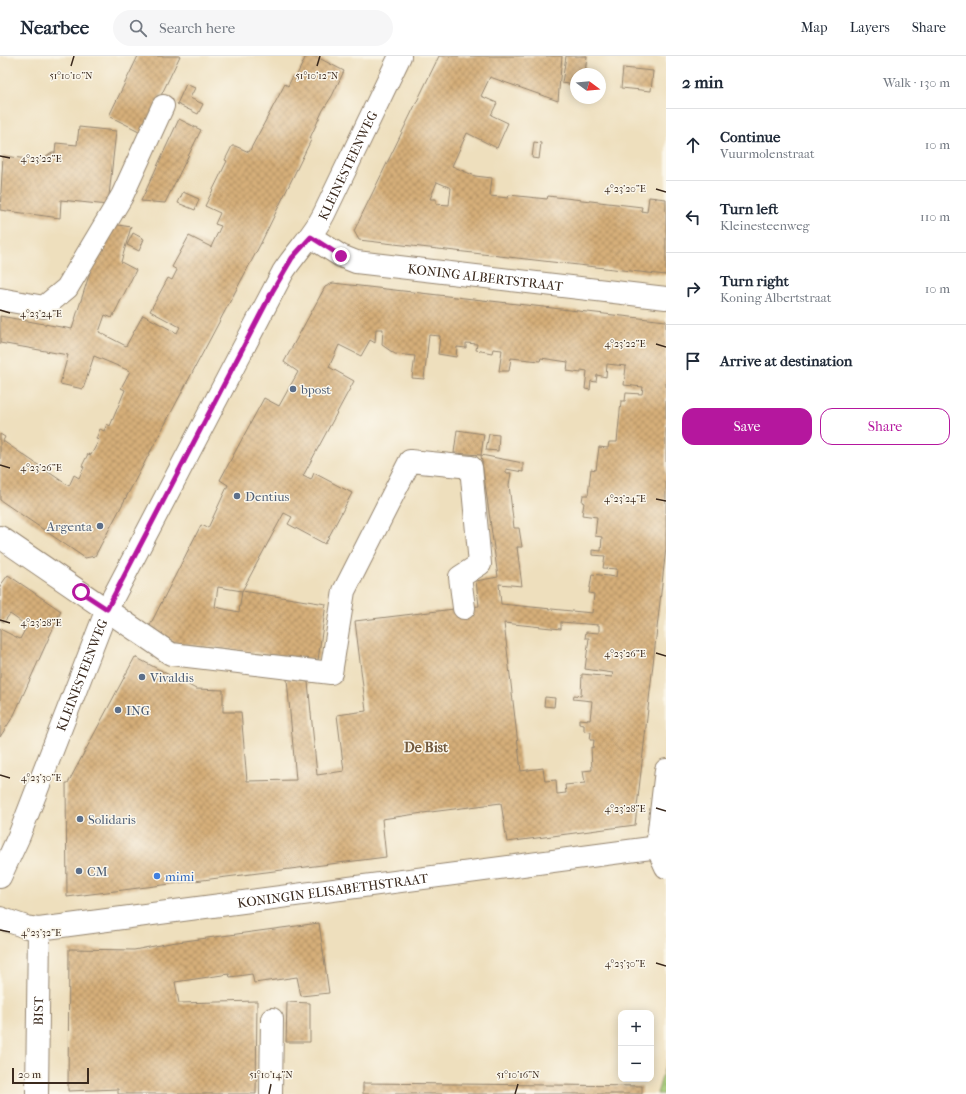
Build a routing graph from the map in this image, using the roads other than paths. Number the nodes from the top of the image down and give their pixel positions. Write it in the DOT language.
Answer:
graph roads {
  1 [pos="400,56"];
  2 [pos="163,106"];
  3 [pos="311,237"];
  4 [pos="666,298"];
  5 [pos="0,299"];
  6 [pos="0,537"];
  7 [pos="464,608"];
  8 [pos="107,609"];
  9 [pos="666,770"];
  10 [pos="662,847"];
  11 [pos="666,868"];
  12 [pos="0,877"];
  13 [pos="0,918"];
  14 [pos="39,928"];
  15 [pos="272,1019"];
  16 [pos="37,1094"];
  17 [pos="271,1094"];
  1 -- 3 [label="street, KLEINESTEENWEG"];
  2 -- 5 [label="street"];
  3 -- 4 [label="street, KONING ALBERTSTRAAT"];
  3 -- 8 [label="street, KLEINESTEENWEG"];
  6 -- 8 [label="street"];
  7 -- 8 [label="street"];
  8 -- 12 [label="street, KLEINESTEENWEG"];
  9 -- 10 [label="street"];
  10 -- 11 [label="street"];
  10 -- 14 [label="street, KONINGIN ELISABETHSTRAAT"];
  13 -- 14 [label="street, KONINGIN ELISABETHSTRAAT"];
  14 -- 16 [label="street, BIST"];
  15 -- 17 [label="street"];
}
